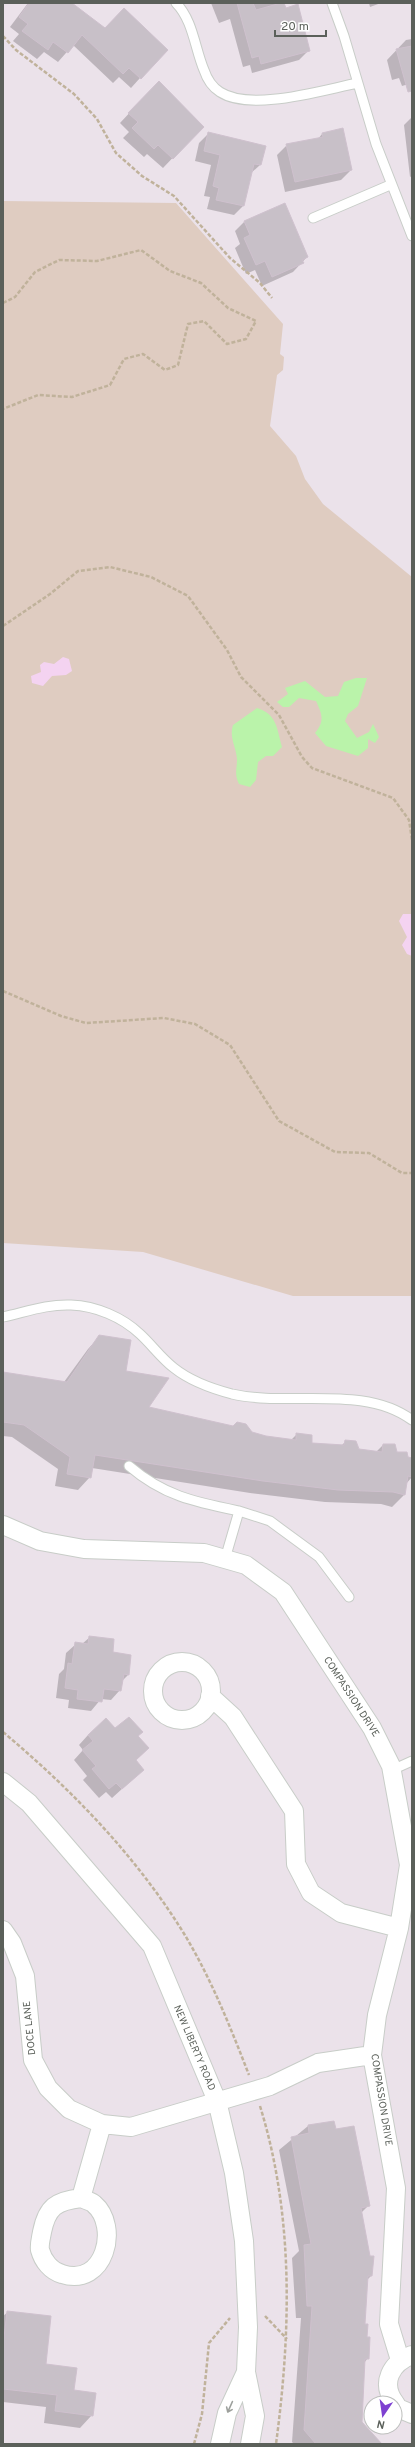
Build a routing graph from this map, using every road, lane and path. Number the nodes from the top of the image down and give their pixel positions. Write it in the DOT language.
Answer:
graph roads {
  1 [pos="176,3"];
  2 [pos="332,3"];
  3 [pos="3,36"];
  4 [pos="358,83"];
  5 [pos="390,185"];
  6 [pos="313,218"];
  7 [pos="412,236"];
  8 [pos="272,298"];
  9 [pos="3,303"];
  10 [pos="3,409"];
  11 [pos="3,626"];
  12 [pos="412,840"];
  13 [pos="3,991"];
  14 [pos="412,1173"];
  15 [pos="3,1317"];
  16 [pos="412,1420"];
  17 [pos="129,1466"];
  18 [pos="239,1511"];
  19 [pos="3,1525"];
  20 [pos="225,1559"];
  21 [pos="349,1597"];
  22 [pos="210,1696"];
  23 [pos="412,1761"];
  24 [pos="392,1770"];
  25 [pos="3,1782"];
  26 [pos="399,1928"];
  27 [pos="3,1930"];
  28 [pos="372,2055"];
  29 [pos="216,2101"];
  30 [pos="102,2124"];
  31 [pos="80,2198"];
  32 [pos="248,2297"];
  33 [pos="287,2339"];
  34 [pos="406,2358"];
  35 [pos="246,2372"];
  36 [pos="392,2395"];
  37 [pos="194,2444"];
  38 [pos="220,2444"];
  39 [pos="250,2444"];
  1 -- 4 [label="lane"];
  2 -- 4 [label="lane"];
  3 -- 8 [label="path"];
  4 -- 5 [label="lane"];
  5 -- 6 [label="lane"];
  5 -- 7 [label="lane"];
  9 -- 10 [label="path"];
  11 -- 12 [label="path"];
  13 -- 14 [label="path"];
  15 -- 16 [label="lane"];
  17 -- 18 [label="lane"];
  18 -- 20 [label="lane"];
  18 -- 21 [label="lane"];
  19 -- 20 [label="street, COMPASSION DRIVE"];
  20 -- 24 [label="street, COMPASSION DRIVE"];
  22 -- 26 [label="street"];
  23 -- 24 [label="lane"];
  24 -- 26 [label="street, COMPASSION DRIVE"];
  25 -- 29 [label="street, NEW LIBERTY ROAD"];
  26 -- 28 [label="street, COMPASSION DRIVE"];
  27 -- 30 [label="street, DOCE LANE"];
  28 -- 29 [label="street, DOCE LANE"];
  28 -- 34 [label="street, COMPASSION DRIVE"];
  29 -- 30 [label="street, DOCE LANE"];
  29 -- 32 [label="street, NEW LIBERTY ROAD"];
  30 -- 31 [label="street"];
  31 -- 31 [label="street"];
  32 -- 33 [label="path"];
  32 -- 35 [label="street, NEW LIBERTY ROAD"];
  32 -- 37 [label="path"];
  34 -- 36 [label="street"];
  35 -- 38 [label="street, NEW LIBERTY ROAD, one-way"];
  35 -- 39 [label="street, NEW LIBERTY ROAD"];
}
